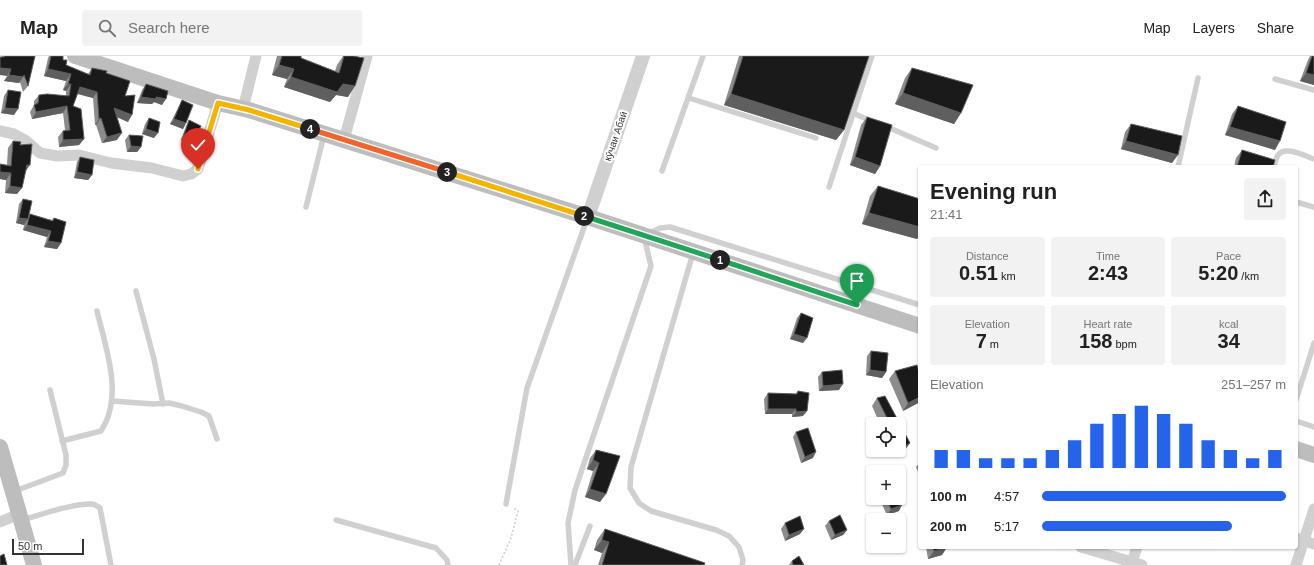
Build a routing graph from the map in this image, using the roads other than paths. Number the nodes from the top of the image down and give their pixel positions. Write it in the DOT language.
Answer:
graph roads {
  1 [pos="75,56"];
  2 [pos="256,56"];
  3 [pos="367,56"];
  4 [pos="643,56"];
  5 [pos="704,56"];
  6 [pos="872,56"];
  7 [pos="1198,78"];
  8 [pos="1275,79"];
  9 [pos="1314,90"];
  10 [pos="689,98"];
  11 [pos="218,103"];
  12 [pos="243,109"];
  13 [pos="853,113"];
  14 [pos="874,122"];
  15 [pos="881,125"];
  16 [pos="0,131"];
  17 [pos="324,133"];
  18 [pos="816,138"];
  19 [pos="344,140"];
  20 [pos="936,148"];
  21 [pos="1314,158"];
  22 [pos="1178,165"];
  23 [pos="1275,165"];
  24 [pos="662,171"];
  25 [pos="829,187"];
  26 [pos="1298,203"];
  27 [pos="306,207"];
  28 [pos="1314,207"];
  29 [pos="588,217"];
  30 [pos="644,235"];
  31 [pos="693,251"];
  32 [pos="863,287"];
  33 [pos="136,291"];
  34 [pos="918,304"];
  35 [pos="857,305"];
  36 [pos="97,311"];
  37 [pos="918,325"];
  38 [pos="1314,343"];
  39 [pos="50,390"];
  40 [pos="1298,394"];
  41 [pos="112,401"];
  42 [pos="163,404"];
  43 [pos="1298,422"];
  44 [pos="1314,427"];
  45 [pos="217,439"];
  46 [pos="62,441"];
  47 [pos="0,447"];
  48 [pos="1298,451"];
  49 [pos="1314,455"];
  50 [pos="13,492"];
  51 [pos="506,504"];
  52 [pos="1314,509"];
  53 [pos="20,517"];
  54 [pos="336,520"];
  55 [pos="0,522"];
  56 [pos="590,526"];
  57 [pos="1305,541"];
  58 [pos="1086,549"];
  59 [pos="1137,549"];
  60 [pos="1135,564"];
  61 [pos="34,565"];
  62 [pos="111,565"];
  63 [pos="448,565"];
  64 [pos="571,565"];
  65 [pos="575,565"];
  66 [pos="742,565"];
  67 [pos="1296,565"];
  1 -- 11 [label="main road"];
  2 -- 12 [label="street"];
  3 -- 19 [label="street"];
  4 -- 29 [label="street, кӯчаи Абаӣ"];
  5 -- 10 [label="lane"];
  6 -- 13 [label="lane"];
  7 -- 22 [label="lane"];
  8 -- 9 [label="lane"];
  10 -- 18 [label="lane"];
  10 -- 24 [label="lane"];
  11 -- 12 [label="main road"];
  11 -- 16 [label="street"];
  12 -- 17 [label="main road"];
  13 -- 14 [label="lane"];
  13 -- 25 [label="lane"];
  15 -- 20 [label="lane"];
  17 -- 19 [label="main road"];
  17 -- 27 [label="lane"];
  19 -- 29 [label="main road"];
  21 -- 23 [label="lane"];
  26 -- 28 [label="lane"];
  29 -- 30 [label="main road"];
  29 -- 51 [label="lane"];
  30 -- 31 [label="main road"];
  30 -- 32 [label="lane"];
  30 -- 64 [label="lane"];
  31 -- 35 [label="main road"];
  31 -- 66 [label="lane"];
  32 -- 34 [label="lane"];
  32 -- 35 [label="lane"];
  33 -- 42 [label="lane"];
  35 -- 37 [label="main road"];
  36 -- 41 [label="lane"];
  38 -- 40 [label="lane"];
  39 -- 46 [label="lane"];
  41 -- 42 [label="lane"];
  41 -- 46 [label="lane"];
  42 -- 45 [label="lane"];
  43 -- 44 [label="lane"];
  46 -- 50 [label="lane"];
  47 -- 50 [label="main road"];
  48 -- 49 [label="main road"];
  50 -- 53 [label="main road"];
  52 -- 57 [label="street"];
  53 -- 55 [label="street"];
  53 -- 61 [label="main road"];
  53 -- 62 [label="lane"];
  54 -- 63 [label="lane"];
  56 -- 65 [label="lane"];
  57 -- 67 [label="street"];
  58 -- 60 [label="street"];
  59 -- 60 [label="street"];
}
